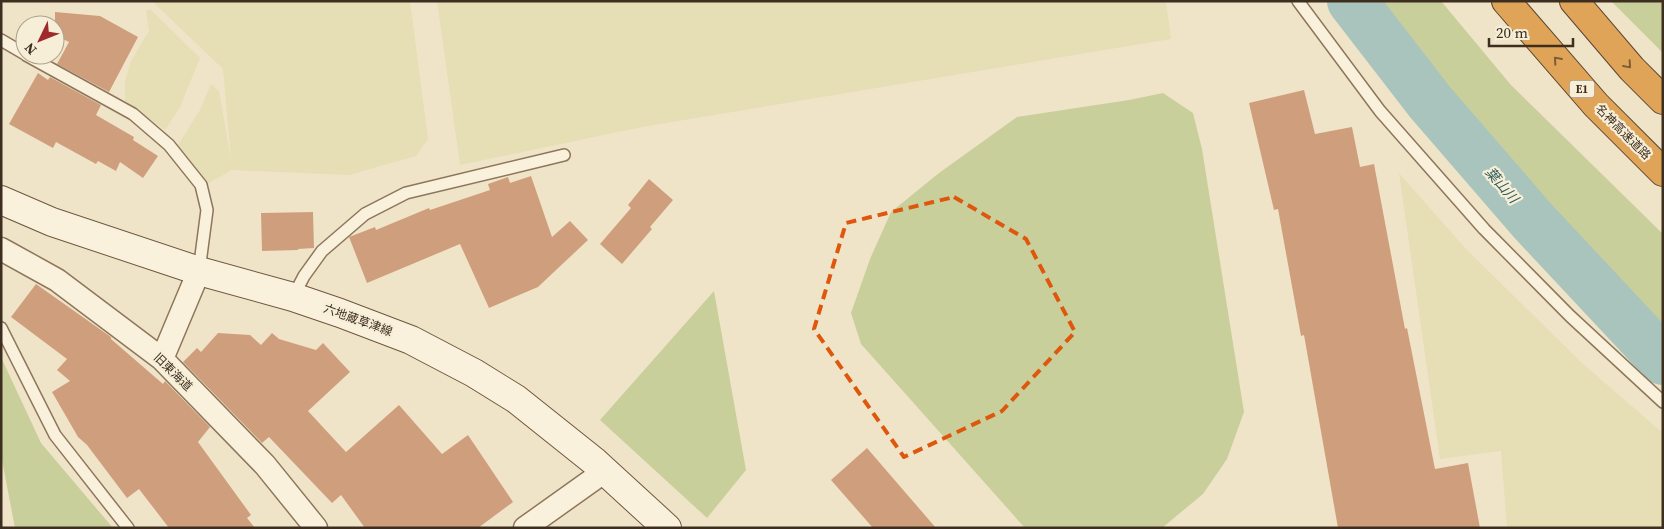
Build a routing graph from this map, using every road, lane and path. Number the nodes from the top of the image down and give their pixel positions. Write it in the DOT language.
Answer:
graph roads {
  1 [pos="1298,1"];
  2 [pos="1506,1"];
  3 [pos="1574,1"];
  4 [pos="1,40"];
  5 [pos="15,48"];
  6 [pos="44,65"];
  7 [pos="1663,100"];
  8 [pos="564,155"];
  9 [pos="1663,172"];
  10 [pos="1,200"];
  11 [pos="1,248"];
  12 [pos="199,271"];
  13 [pos="293,297"];
  14 [pos="1,328"];
  15 [pos="162,359"];
  16 [pos="1663,402"];
  17 [pos="604,471"];
  18 [pos="128,528"];
  19 [pos="316,528"];
  20 [pos="525,528"];
  21 [pos="667,528"];
  1 -- 16 [label="lane"];
  9 -- 2 [label="highway, 名神高速道路 / E1, one-way"];
  3 -- 7 [label="highway, one-way"];
  4 -- 5 [label="lane"];
  6 -- 12 [label="lane"];
  8 -- 13 [label="lane"];
  10 -- 12 [label="main road, 六地蔵草津線"];
  11 -- 15 [label="street, 旧東海道"];
  12 -- 13 [label="main road, 六地蔵草津線"];
  12 -- 15 [label="street"];
  13 -- 17 [label="main road, 六地蔵草津線"];
  14 -- 18 [label="lane"];
  15 -- 19 [label="street, 旧東海道"];
  17 -- 20 [label="street"];
  17 -- 21 [label="main road, 六地蔵草津線"];
}
